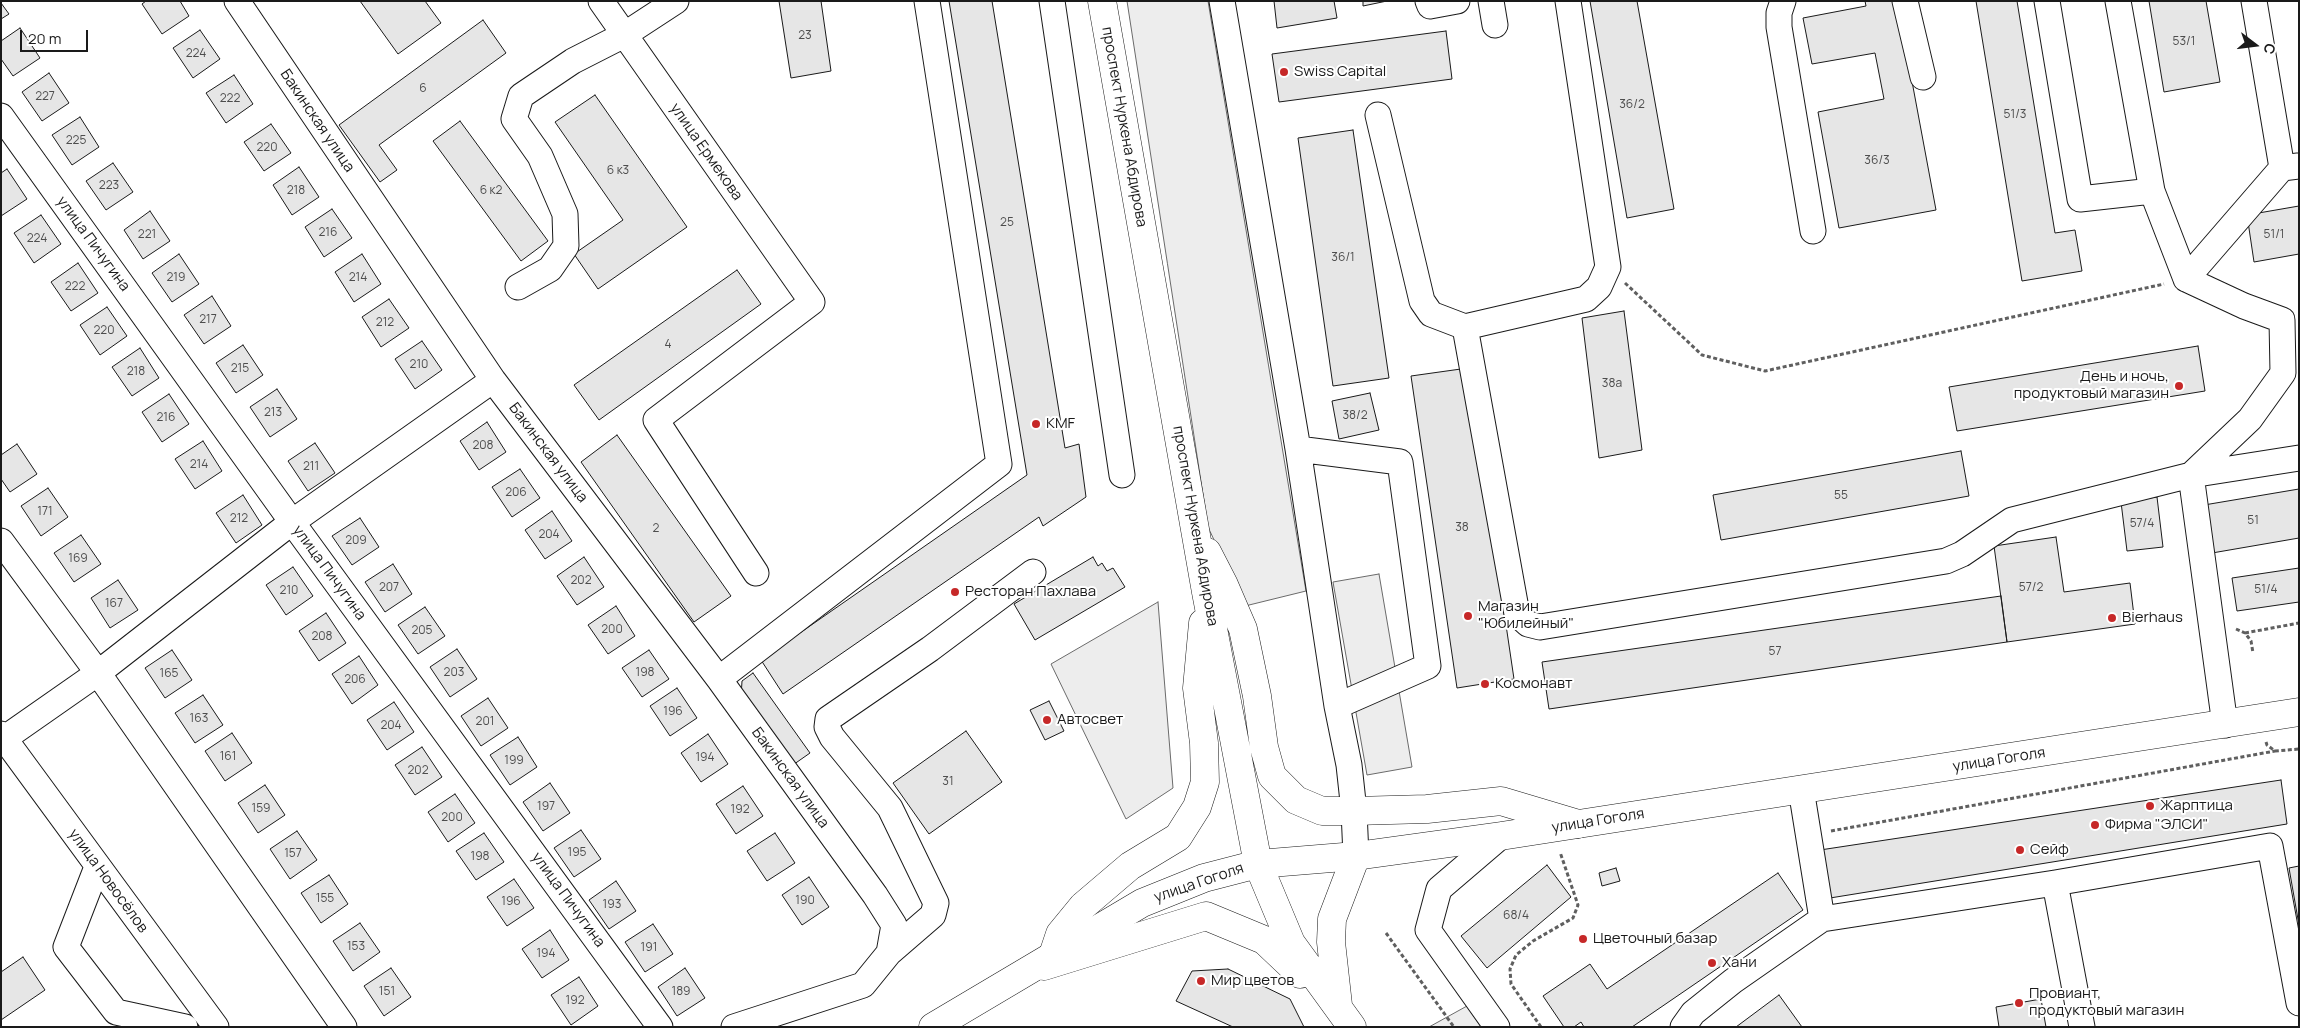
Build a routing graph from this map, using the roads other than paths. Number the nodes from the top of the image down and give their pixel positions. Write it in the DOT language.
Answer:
graph roads {
  1 [pos="236,1"];
  2 [pos="601,1"];
  3 [pos="676,1"];
  4 [pos="927,1"];
  5 [pos="1052,1"];
  6 [pos="1102,1"];
  7 [pos="1222,1"];
  8 [pos="1428,1"];
  9 [pos="1457,1"];
  10 [pos="1568,1"];
  11 [pos="1783,1"];
  12 [pos="1905,1"];
  13 [pos="2047,1"];
  14 [pos="2118,1"];
  15 [pos="2254,1"];
  16 [pos="624,35"];
  17 [pos="1923,77"];
  18 [pos="1378,115"];
  19 [pos="1,116"];
  20 [pos="2290,167"];
  21 [pos="2152,191"];
  22 [pos="1814,231"];
  23 [pos="2186,279"];
  24 [pos="518,288"];
  25 [pos="1465,327"];
  26 [pos="2291,371"];
  27 [pos="493,380"];
  28 [pos="1298,449"];
  29 [pos="2299,458"];
  30 [pos="1122,475"];
  31 [pos="2191,475"];
  32 [pos="292,522"];
  33 [pos="1195,529"];
  34 [pos="1,540"];
  35 [pos="1033,572"];
  36 [pos="756,573"];
  37 [pos="1206,592"];
  38 [pos="98,673"];
  39 [pos="719,679"];
  40 [pos="1337,706"];
  41 [pos="2299,712"];
  42 [pos="2225,725"];
  43 [pos="3,736"];
  44 [pos="1801,790"];
  45 [pos="1354,811"];
  46 [pos="1565,826"];
  47 [pos="1501,836"];
  48 [pos="1356,856"];
  49 [pos="1258,864"];
  50 [pos="97,867"];
  51 [pos="2055,883"];
  52 [pos="1822,919"];
  53 [pos="889,954"];
  54 [pos="1052,954"];
  55 [pos="1024,972"];
  56 [pos="2299,1003"];
  57 [pos="1338,1007"];
  58 [pos="185,1027"];
  59 [pos="216,1027"];
  60 [pos="344,1027"];
  61 [pos="660,1027"];
  62 [pos="734,1027"];
  63 [pos="933,1027"];
  64 [pos="1497,1027"];
  65 [pos="1683,1027"];
  66 [pos="2082,1027"];
  1 -- 27 [label="street, Бакинская улица"];
  2 -- 16 [label="street, улица Ермекова"];
  3 -- 16 [label="street"];
  4 -- 39 [label="street"];
  5 -- 30 [label="street"];
  6 -- 33 [label="main road, проспект Нуркена Абдирова"];
  7 -- 28 [label="street"];
  8 -- 9 [label="street"];
  10 -- 25 [label="street"];
  11 -- 22 [label="street"];
  12 -- 17 [label="street"];
  13 -- 21 [label="street"];
  14 -- 21 [label="street"];
  15 -- 20 [label="street"];
  16 -- 24 [label="street"];
  16 -- 36 [label="street, улица Ермекова"];
  18 -- 25 [label="street"];
  19 -- 32 [label="street, улица Пичугина"];
  20 -- 23 [label="street"];
  21 -- 23 [label="street"];
  23 -- 26 [label="street"];
  25 -- 31 [label="street"];
  26 -- 31 [label="street"];
  27 -- 32 [label="street"];
  27 -- 39 [label="street, Бакинская улица"];
  28 -- 40 [label="street"];
  28 -- 40 [label="street"];
  29 -- 31 [label="street"];
  31 -- 42 [label="street"];
  32 -- 38 [label="street"];
  32 -- 61 [label="street, улица Пичугина"];
  33 -- 37 [label="main road, проспект Нуркена Абдирова"];
  33 -- 45 [label="main road"];
  34 -- 38 [label="street"];
  35 -- 53 [label="street"];
  37 -- 49 [label="main road, проспект Нуркена Абдирова"];
  37 -- 54 [label="main road"];
  38 -- 43 [label="street"];
  38 -- 60 [label="street"];
  39 -- 53 [label="street, Бакинская улица"];
  40 -- 45 [label="street"];
  41 -- 42 [label="main road, улица Гоголя"];
  42 -- 44 [label="main road, улица Гоголя"];
  43 -- 50 [label="street, улица Новосёлов"];
  44 -- 46 [label="main road, улица Гоголя"];
  44 -- 52 [label="street"];
  45 -- 46 [label="main road"];
  45 -- 48 [label="street"];
  46 -- 47 [label="main road, улица Гоголя"];
  47 -- 48 [label="main road, улица Гоголя"];
  47 -- 64 [label="street"];
  48 -- 49 [label="main road, улица Гоголя"];
  48 -- 57 [label="main road"];
  49 -- 54 [label="main road, улица Гоголя"];
  49 -- 57 [label="main road, проспект Нуркена Абдирова"];
  50 -- 58 [label="street"];
  50 -- 59 [label="street, улица Новосёлов"];
  51 -- 52 [label="street"];
  51 -- 56 [label="street"];
  51 -- 66 [label="street"];
  52 -- 65 [label="street"];
  53 -- 62 [label="street"];
  54 -- 55 [label="main road, улица Гоголя"];
  55 -- 57 [label="main road"];
  55 -- 63 [label="main road, улица Гоголя"];
}
